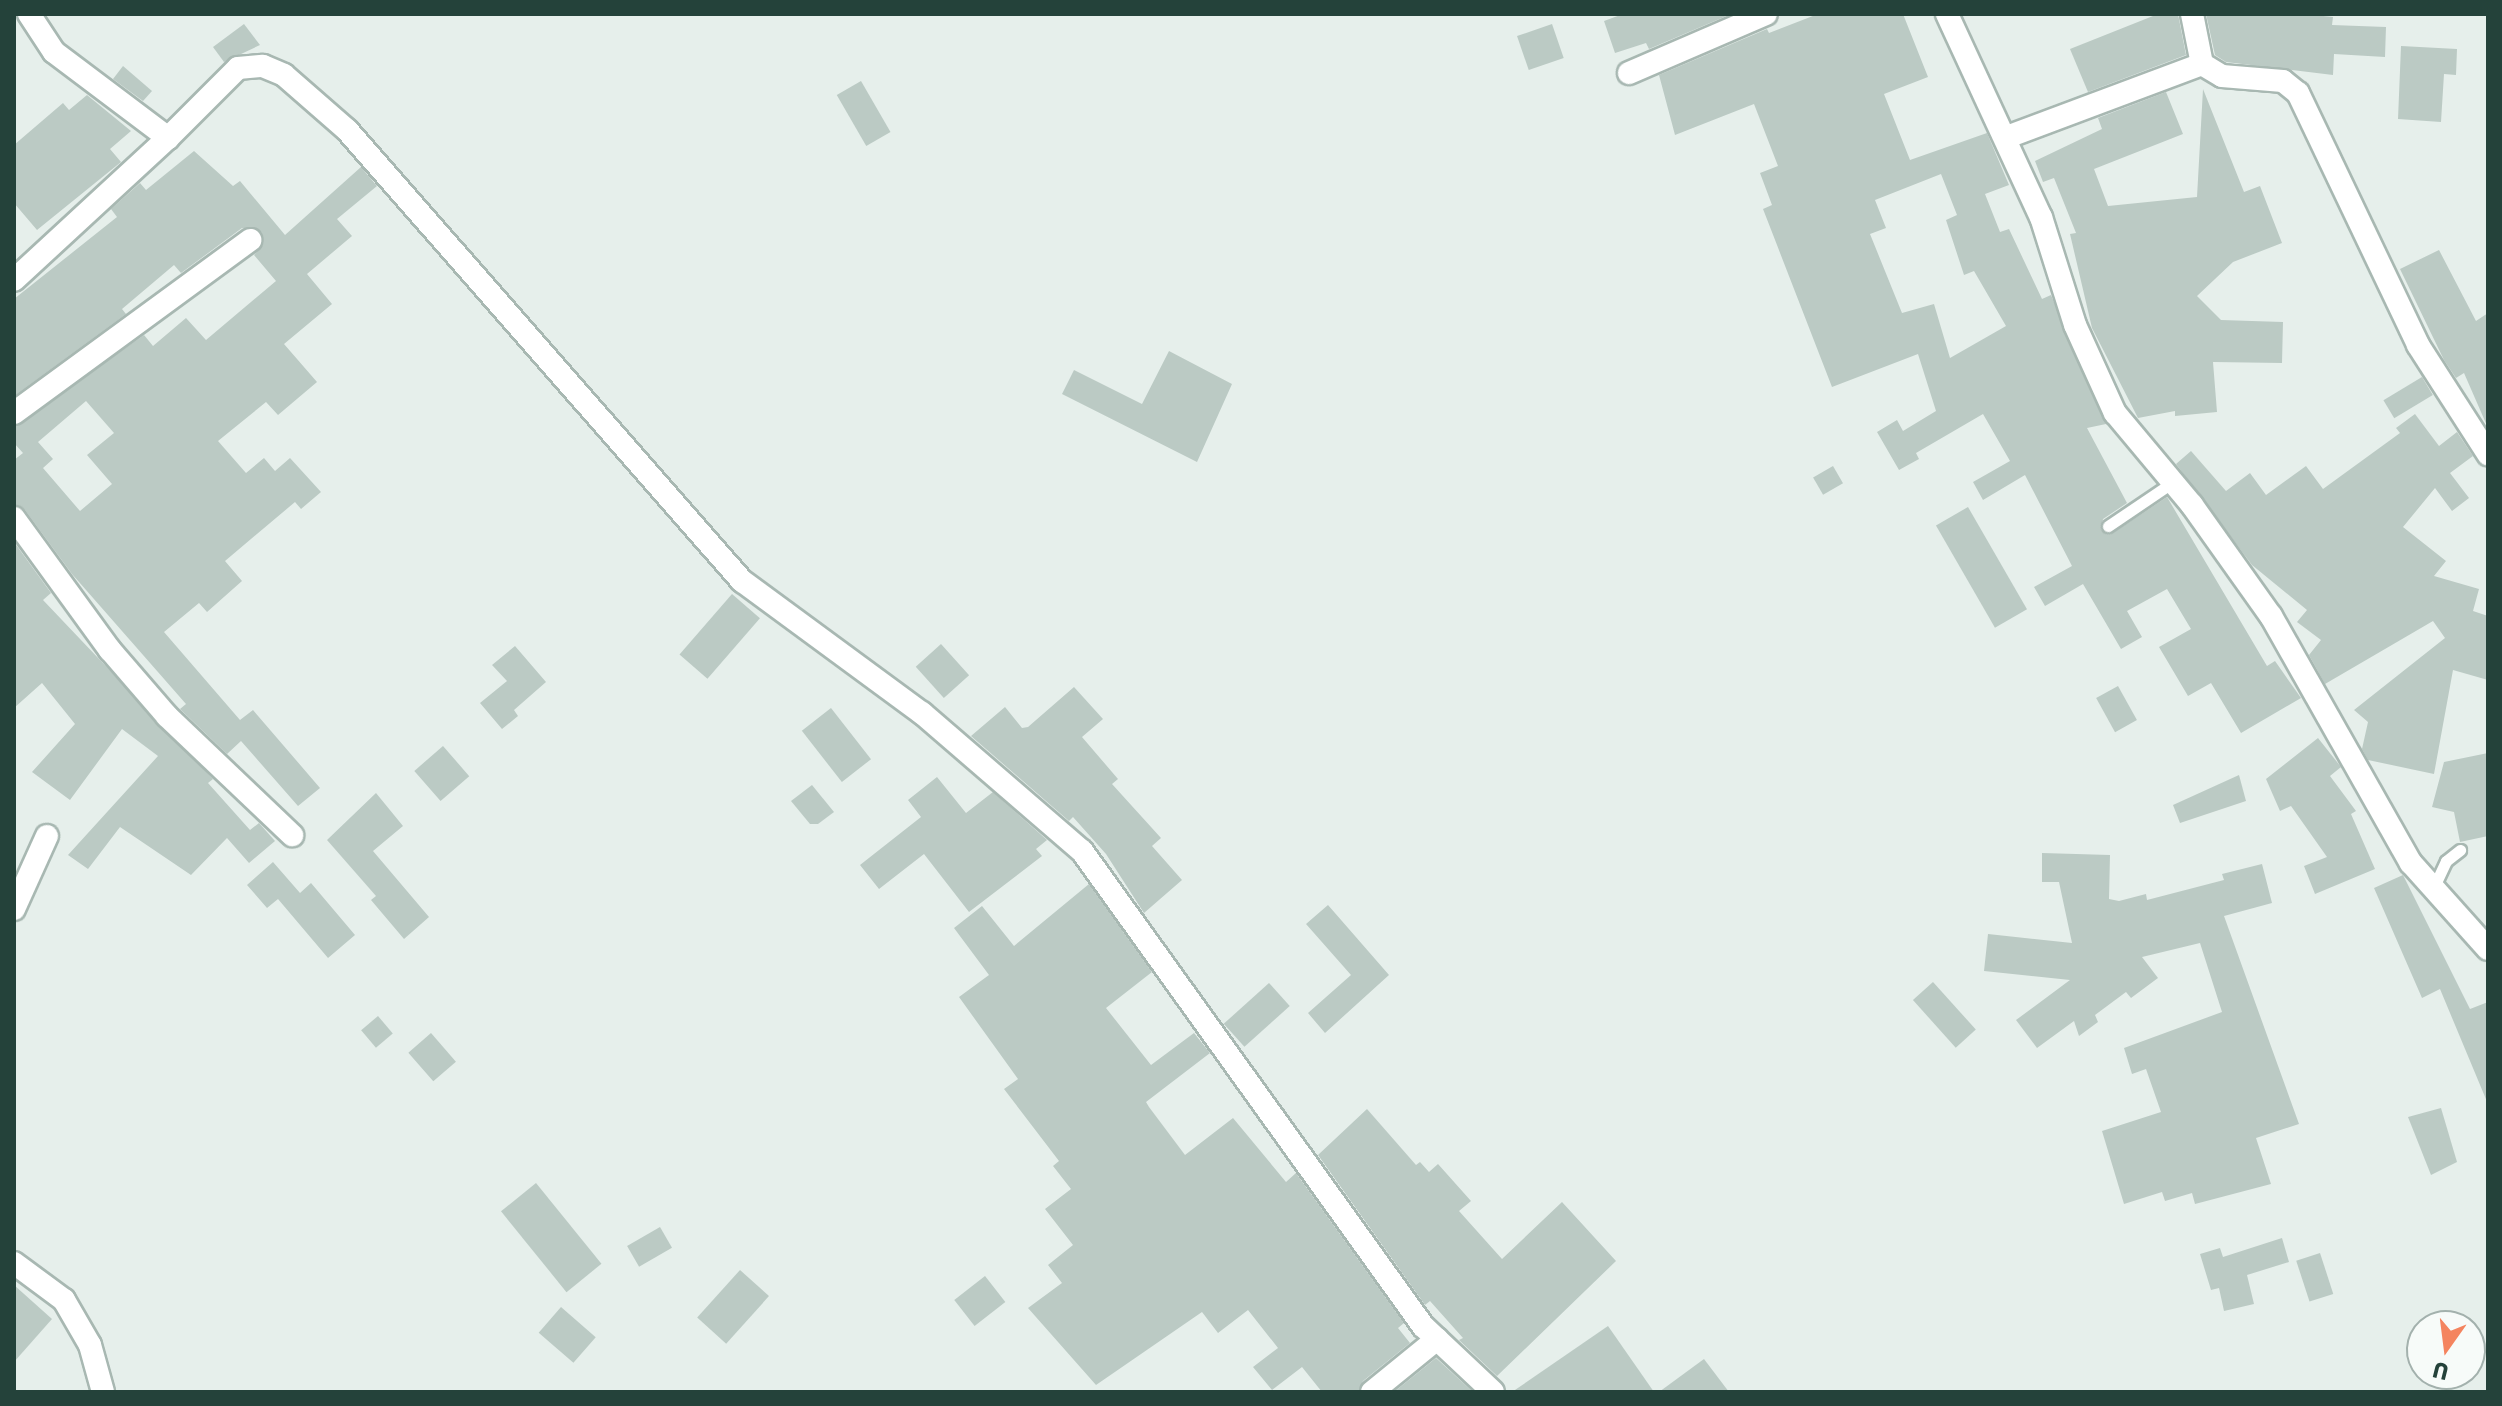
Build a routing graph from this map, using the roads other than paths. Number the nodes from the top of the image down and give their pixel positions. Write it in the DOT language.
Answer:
graph roads {
  1 [pos="29,14"];
  2 [pos="1766,14"];
  3 [pos="1947,14"];
  4 [pos="2192,14"];
  5 [pos="2202,64"];
  6 [pos="1629,73"];
  7 [pos="2007,137"];
  8 [pos="168,138"];
  9 [pos="250,240"];
  10 [pos="14,280"];
  11 [pos="14,413"];
  12 [pos="2488,454"];
  13 [pos="2173,482"];
  14 [pos="14,518"];
  15 [pos="2108,526"];
  16 [pos="292,835"];
  17 [pos="47,836"];
  18 [pos="2460,850"];
  19 [pos="2432,891"];
  20 [pos="14,909"];
  21 [pos="2488,949"];
  22 [pos="14,1263"];
  23 [pos="1437,1339"];
  24 [pos="103,1392"];
  25 [pos="1372,1392"];
  26 [pos="1493,1392"];
  1 -- 8 [label="street"];
  2 -- 6 [label="street"];
  3 -- 7 [label="street"];
  4 -- 5 [label="street"];
  5 -- 7 [label="street"];
  5 -- 12 [label="street"];
  7 -- 13 [label="street"];
  8 -- 10 [label="street"];
  8 -- 23 [label="street"];
  9 -- 11 [label="street"];
  13 -- 15 [label="lane"];
  13 -- 19 [label="street"];
  14 -- 16 [label="street"];
  17 -- 20 [label="street"];
  18 -- 19 [label="lane"];
  19 -- 21 [label="street"];
  22 -- 24 [label="street"];
  23 -- 25 [label="street"];
  23 -- 26 [label="street"];
}
